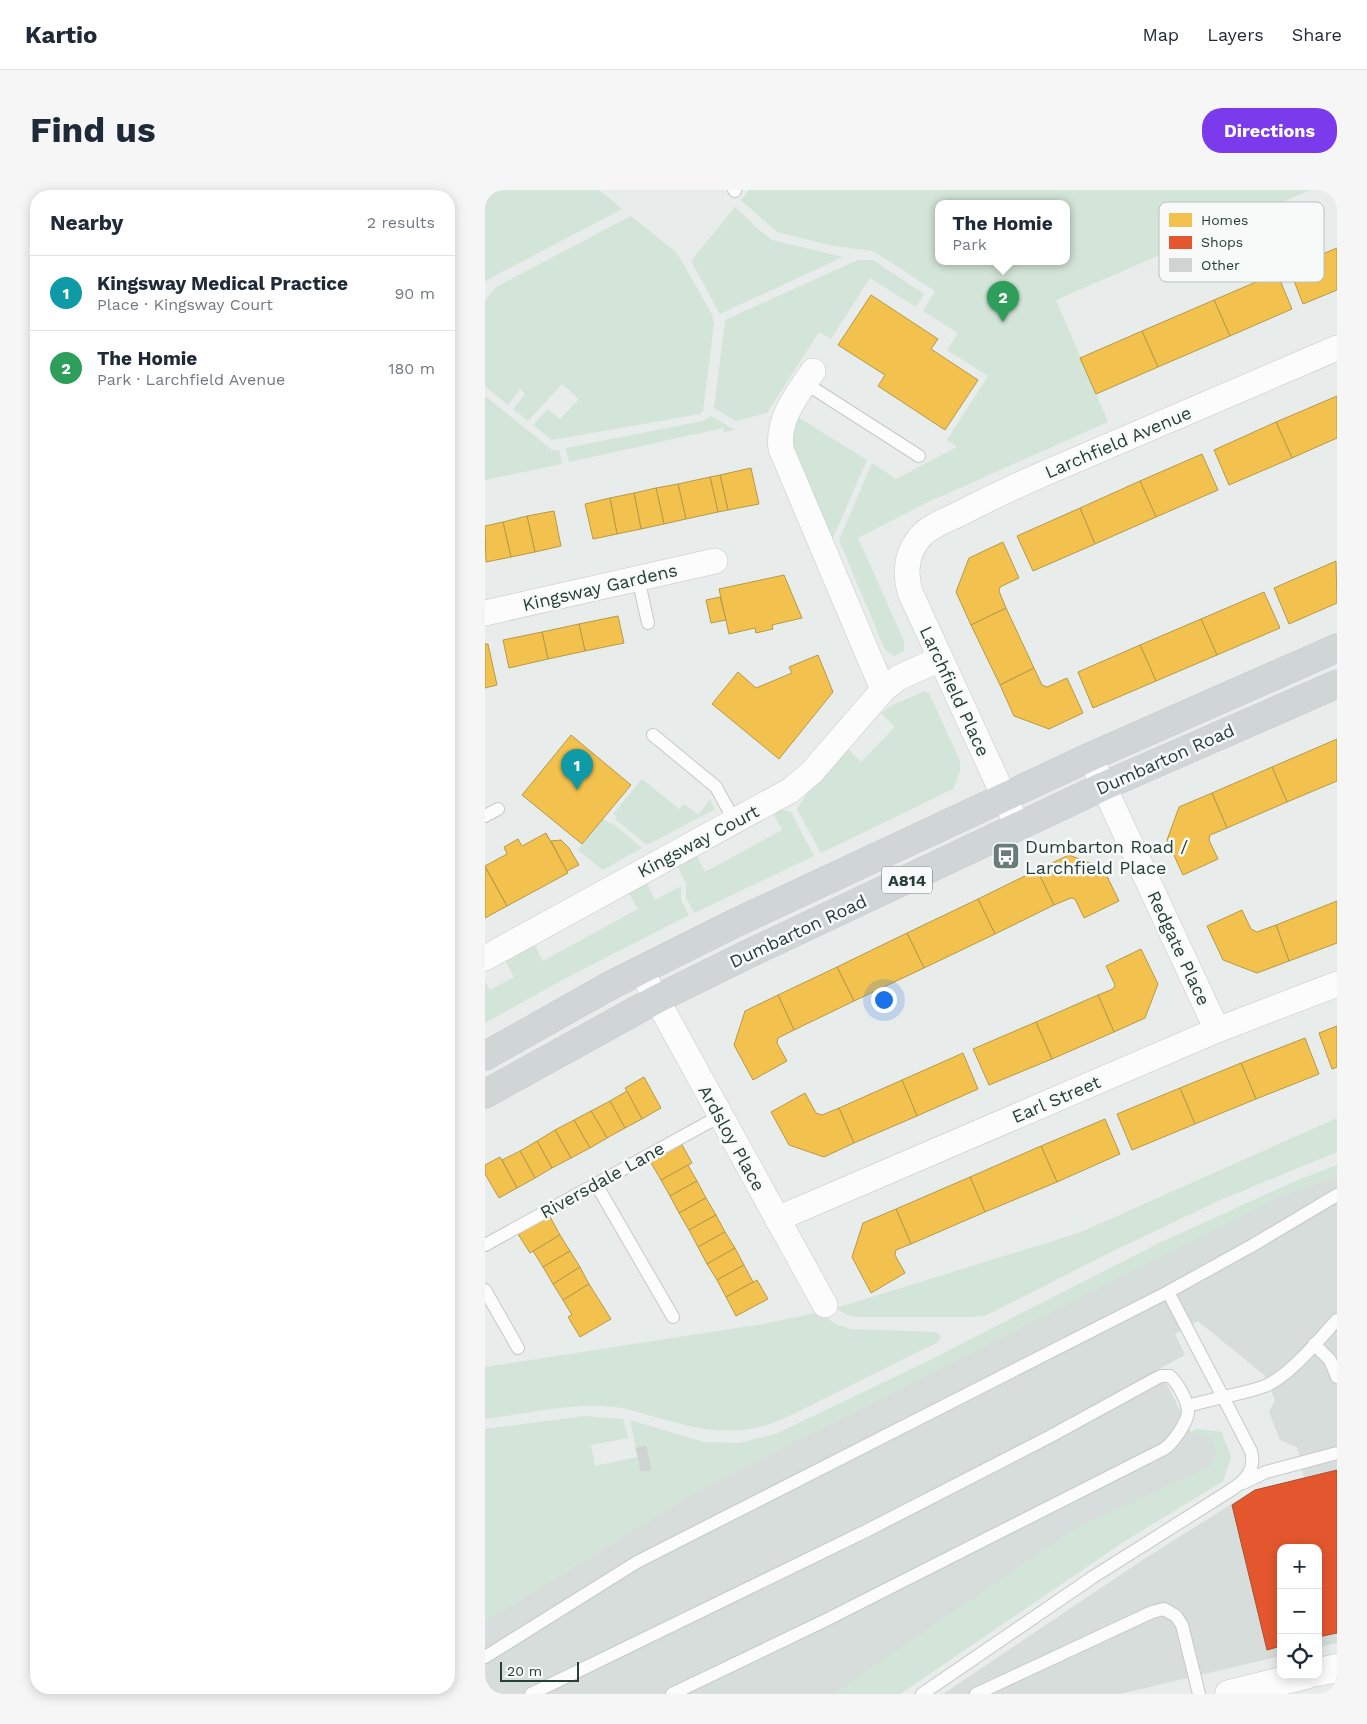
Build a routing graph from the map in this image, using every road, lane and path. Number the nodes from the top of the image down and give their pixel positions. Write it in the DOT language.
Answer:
graph roads {
  1 [pos="1337,348"];
  2 [pos="809,377"];
  3 [pos="919,456"];
  4 [pos="910,553"];
  5 [pos="715,561"];
  6 [pos="638,578"];
  7 [pos="485,613"];
  8 [pos="648,623"];
  9 [pos="1337,648"];
  10 [pos="940,659"];
  11 [pos="1337,684"];
  12 [pos="883,690"];
  13 [pos="653,735"];
  14 [pos="1090,757"];
  15 [pos="1103,786"];
  16 [pos="1004,796"];
  17 [pos="498,809"];
  18 [pos="485,816"];
  19 [pos="735,822"];
  20 [pos="1018,827"];
  21 [pos="485,958"];
  22 [pos="640,969"];
  23 [pos="1337,984"];
  24 [pos="657,1000"];
  25 [pos="1217,1030"];
  26 [pos="485,1056"];
  27 [pos="485,1094"];
  28 [pos="720,1116"];
  29 [pos="597,1184"];
  30 [pos="1337,1194"];
  31 [pos="777,1219"];
  32 [pos="485,1245"];
  33 [pos="485,1290"];
  34 [pos="1168,1292"];
  35 [pos="825,1305"];
  36 [pos="1337,1312"];
  37 [pos="673,1317"];
  38 [pos="1334,1322"];
  39 [pos="1314,1344"];
  40 [pos="519,1348"];
  41 [pos="1337,1376"];
  42 [pos="1223,1397"];
  43 [pos="1187,1406"];
  44 [pos="1337,1453"];
  45 [pos="1239,1485"];
  46 [pos="485,1657"];
  47 [pos="1337,1668"];
  48 [pos="1322,1671"];
  49 [pos="1290,1679"];
  50 [pos="531,1694"];
  51 [pos="671,1694"];
  52 [pos="922,1694"];
  53 [pos="976,1694"];
  54 [pos="1199,1694"];
  55 [pos="1229,1694"];
  1 -- 4 [label="street, Larchfield Avenue"];
  2 -- 3 [label="lane"];
  2 -- 12 [label="street"];
  4 -- 10 [label="street, Larchfield Place"];
  5 -- 6 [label="street, Kingsway Gardens"];
  6 -- 7 [label="street, Kingsway Gardens"];
  6 -- 8 [label="lane"];
  9 -- 14 [label="main road, Dumbarton Road"];
  10 -- 12 [label="street, Kingsway Court"];
  10 -- 16 [label="street, Larchfield Place"];
  11 -- 15 [label="main road, Dumbarton Road / A814"];
  12 -- 19 [label="street, Kingsway Court"];
  13 -- 19 [label="lane"];
  14 -- 15 [label="street, Redgate Place"];
  14 -- 16 [label="main road, Dumbarton Road"];
  15 -- 20 [label="main road, Dumbarton Road / A814"];
  15 -- 25 [label="street, Redgate Place"];
  16 -- 20 [label="street, Larchfield Place"];
  16 -- 22 [label="main road, Dumbarton Road"];
  17 -- 18 [label="lane"];
  19 -- 21 [label="street, Kingsway Court"];
  20 -- 24 [label="main road, Dumbarton Road / A814"];
  22 -- 24 [label="street, Ardsloy Place"];
  22 -- 26 [label="main road, Dumbarton Road"];
  23 -- 25 [label="street, Earl Street"];
  24 -- 27 [label="main road, Dumbarton Road / A814"];
  24 -- 28 [label="street, Ardsloy Place"];
  25 -- 31 [label="street, Earl Street"];
  28 -- 29 [label="lane, Riversdale Lane"];
  28 -- 31 [label="street, Ardsloy Place"];
  29 -- 32 [label="lane, Riversdale Lane"];
  29 -- 37 [label="lane"];
  30 -- 34 [label="lane"];
  31 -- 35 [label="street, Ardsloy Place"];
  33 -- 40 [label="lane"];
  34 -- 42 [label="lane"];
  34 -- 46 [label="lane"];
  36 -- 38 [label="lane"];
  38 -- 39 [label="lane"];
  39 -- 41 [label="lane"];
  39 -- 42 [label="lane"];
  42 -- 43 [label="lane"];
  42 -- 45 [label="lane"];
  43 -- 50 [label="lane"];
  43 -- 51 [label="lane"];
  44 -- 45 [label="lane"];
  45 -- 52 [label="lane"];
  47 -- 48 [label="street"];
  49 -- 55 [label="street"];
  53 -- 54 [label="lane"];
}
